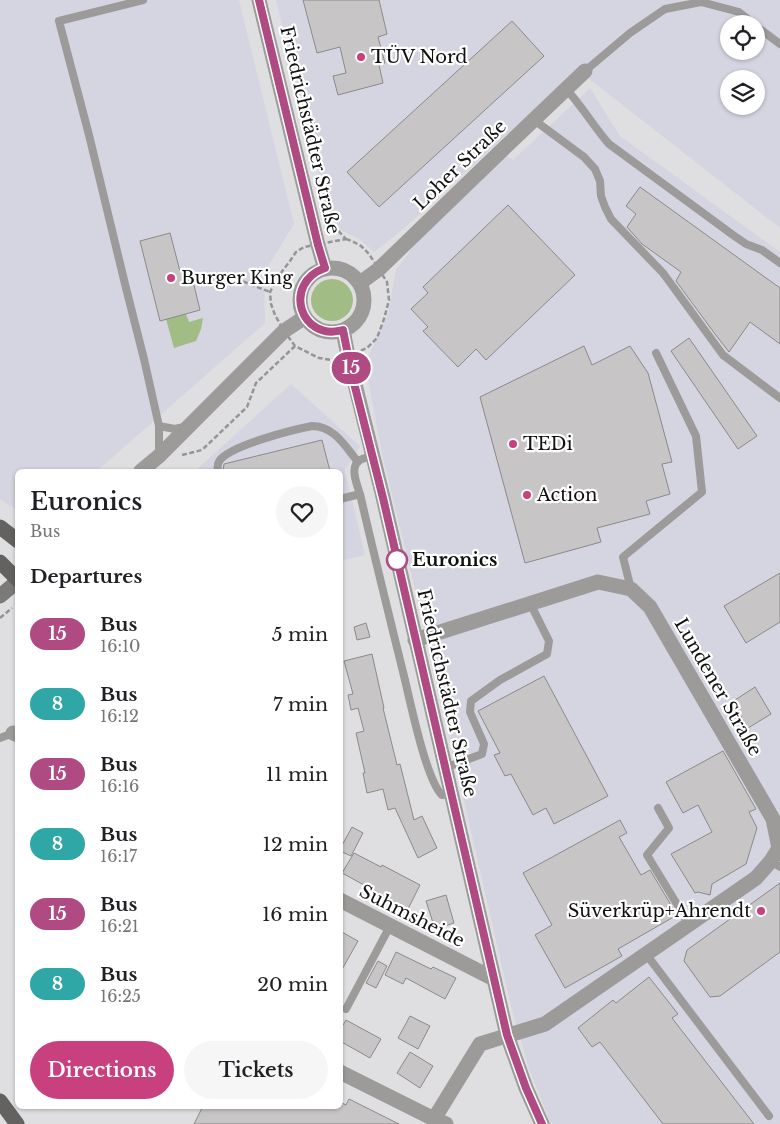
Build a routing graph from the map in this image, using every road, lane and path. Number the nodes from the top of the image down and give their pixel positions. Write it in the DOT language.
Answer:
graph roads {
  1 [pos="143,0"];
  2 [pos="259,0"];
  3 [pos="743,15"];
  4 [pos="765,33"];
  5 [pos="780,44"];
  6 [pos="585,71"];
  7 [pos="566,89"];
  8 [pos="534,120"];
  9 [pos="318,245"];
  10 [pos="780,263"];
  11 [pos="325,268"];
  12 [pos="379,270"];
  13 [pos="229,276"];
  14 [pos="360,283"];
  15 [pos="270,292"];
  16 [pos="305,317"];
  17 [pos="343,330"];
  18 [pos="284,331"];
  19 [pos="295,346"];
  20 [pos="656,353"];
  21 [pos="348,356"];
  22 [pos="780,398"];
  23 [pos="189,425"];
  24 [pos="160,426"];
  25 [pos="182,455"];
  26 [pos="159,456"];
  27 [pos="372,456"];
  28 [pos="358,462"];
  29 [pos="143,469"];
  30 [pos="218,469"];
  31 [pos="360,494"];
  32 [pos="343,497"];
  33 [pos="0,528"];
  34 [pos="15,539"];
  35 [pos="0,562"];
  36 [pos="15,577"];
  37 [pos="15,583"];
  38 [pos="631,589"];
  39 [pos="0,596"];
  40 [pos="530,603"];
  41 [pos="15,606"];
  42 [pos="0,618"];
  43 [pos="415,640"];
  44 [pos="445,768"];
  45 [pos="451,794"];
  46 [pos="658,808"];
  47 [pos="776,864"];
  48 [pos="343,902"];
  49 [pos="689,924"];
  50 [pos="390,926"];
  51 [pos="646,954"];
  52 [pos="494,979"];
  53 [pos="346,1009"];
  54 [pos="507,1035"];
  55 [pos="343,1074"];
  56 [pos="0,1101"];
  57 [pos="769,1116"];
  58 [pos="440,1122"];
  59 [pos="538,1123"];
  60 [pos="17,1124"];
  1 -- 24 [label="lane"];
  2 -- 9 [label="street, Friedrichstädter Straße"];
  3 -- 6 [label="lane"];
  4 -- 5 [label="lane"];
  6 -- 7 [label="street, Loher Straße"];
  7 -- 8 [label="street, Loher Straße"];
  7 -- 10 [label="lane"];
  8 -- 12 [label="street, Loher Straße"];
  8 -- 22 [label="lane"];
  9 -- 11 [label="street, Friedrichstädter Straße"];
  9 -- 12 [label="path"];
  9 -- 15 [label="path"];
  11 -- 14 [label="street"];
  11 -- 16 [label="street"];
  12 -- 14 [label="street, Loher Straße"];
  12 -- 21 [label="path"];
  13 -- 15 [label="path"];
  14 -- 17 [label="street"];
  15 -- 18 [label="path"];
  16 -- 17 [label="street"];
  16 -- 18 [label="street"];
  17 -- 21 [label="street, Friedrichstädter Straße"];
  18 -- 19 [label="path"];
  18 -- 23 [label="street"];
  19 -- 21 [label="path"];
  19 -- 25 [label="path"];
  20 -- 38 [label="lane"];
  21 -- 27 [label="street, Friedrichstädter Straße"];
  23 -- 24 [label="lane"];
  23 -- 26 [label="street"];
  24 -- 26 [label="lane"];
  26 -- 29 [label="street"];
  27 -- 28 [label="lane"];
  27 -- 43 [label="street, Friedrichstädter Straße"];
  28 -- 30 [label="lane"];
  28 -- 31 [label="lane"];
  31 -- 32 [label="lane"];
  31 -- 45 [label="lane"];
  33 -- 34 [label="main road"];
  35 -- 36 [label="main road"];
  37 -- 39 [label="main road"];
  38 -- 40 [label="street, Lundener Straße"];
  38 -- 47 [label="street, Lundener Straße"];
  40 -- 43 [label="street, Lundener Straße"];
  40 -- 44 [label="lane"];
  41 -- 42 [label="path"];
  43 -- 44 [label="street, Friedrichstädter Straße"];
  44 -- 45 [label="street, Friedrichstädter Straße"];
  45 -- 52 [label="street, Friedrichstädter Straße"];
  46 -- 49 [label="lane"];
  47 -- 49 [label="street, Lundener Straße"];
  48 -- 50 [label="street, Suhmsheide"];
  49 -- 51 [label="street, Lundener Straße"];
  50 -- 52 [label="street, Suhmsheide"];
  50 -- 53 [label="lane"];
  51 -- 54 [label="street, Lundener Straße"];
  51 -- 57 [label="lane"];
  52 -- 54 [label="street, Friedrichstädter Straße"];
  54 -- 58 [label="street"];
  54 -- 59 [label="street, Friedrichstädter Straße"];
  55 -- 58 [label="street"];
  56 -- 60 [label="main road"];
}
